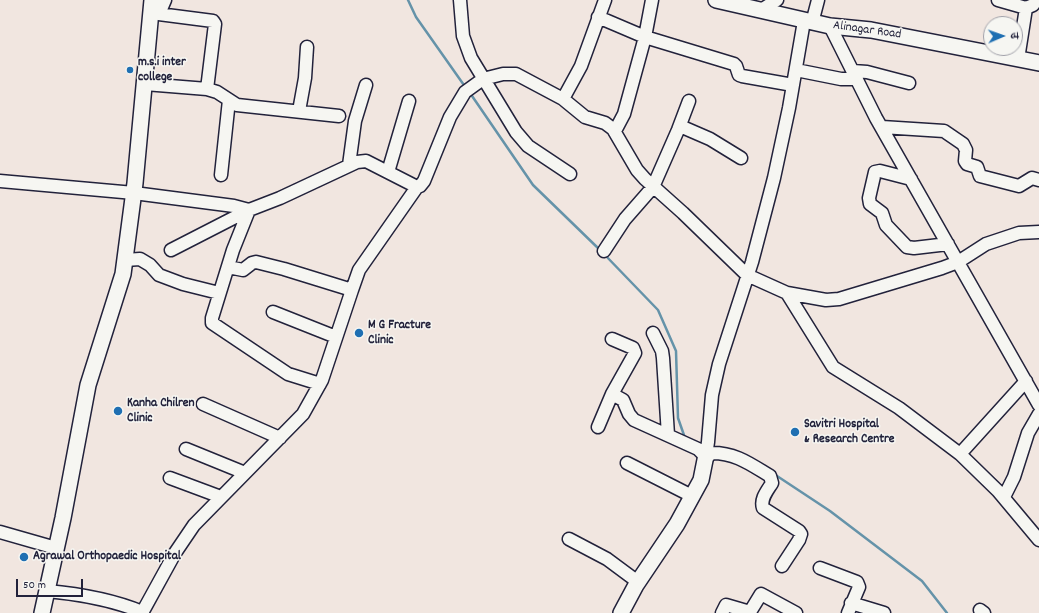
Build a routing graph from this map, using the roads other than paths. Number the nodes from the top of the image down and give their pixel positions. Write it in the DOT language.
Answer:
graph roads {
  1 [pos="165,0"];
  2 [pos="460,0"];
  3 [pos="605,0"];
  4 [pos="652,0"];
  5 [pos="716,0"];
  6 [pos="777,0"];
  7 [pos="818,0"];
  8 [pos="998,0"];
  9 [pos="1037,0"];
  10 [pos="1026,8"];
  11 [pos="154,9"];
  12 [pos="761,10"];
  13 [pos="598,17"];
  14 [pos="808,22"];
  15 [pos="830,26"];
  16 [pos="646,37"];
  17 [pos="307,47"];
  18 [pos="1018,58"];
  19 [pos="1039,63"];
  20 [pos="796,70"];
  21 [pos="855,75"];
  22 [pos="483,79"];
  23 [pos="909,83"];
  24 [pos="145,84"];
  25 [pos="366,85"];
  26 [pos="793,85"];
  27 [pos="207,90"];
  28 [pos="563,99"];
  29 [pos="229,100"];
  30 [pos="409,101"];
  31 [pos="689,101"];
  32 [pos="299,112"];
  33 [pos="339,116"];
  34 [pos="680,126"];
  35 [pos="882,127"];
  36 [pos="615,131"];
  37 [pos="741,158"];
  38 [pos="349,165"];
  39 [pos="388,172"];
  40 [pos="570,174"];
  41 [pos="221,175"];
  42 [pos="911,179"];
  43 [pos="1039,180"];
  44 [pos="0,181"];
  45 [pos="416,187"];
  46 [pos="653,187"];
  47 [pos="134,193"];
  48 [pos="249,210"];
  49 [pos="1039,232"];
  50 [pos="948,244"];
  51 [pos="171,250"];
  52 [pos="604,251"];
  53 [pos="125,260"];
  54 [pos="958,262"];
  55 [pos="228,267"];
  56 [pos="747,275"];
  57 [pos="352,290"];
  58 [pos="219,293"];
  59 [pos="787,293"];
  60 [pos="273,312"];
  61 [pos="653,333"];
  62 [pos="336,337"];
  63 [pos="612,339"];
  64 [pos="1026,381"];
  65 [pos="320,384"];
  66 [pos="612,394"];
  67 [pos="203,404"];
  68 [pos="1039,405"];
  69 [pos="1039,414"];
  70 [pos="598,427"];
  71 [pos="668,435"];
  72 [pos="280,438"];
  73 [pos="186,449"];
  74 [pos="706,454"];
  75 [pos="960,454"];
  76 [pos="627,463"];
  77 [pos="245,473"];
  78 [pos="170,478"];
  79 [pos="692,496"];
  80 [pos="221,497"];
  81 [pos="1004,497"];
  82 [pos="0,532"];
  83 [pos="568,539"];
  84 [pos="1039,540"];
  85 [pos="56,548"];
  86 [pos="782,566"];
  87 [pos="820,568"];
  88 [pos="638,582"];
  89 [pos="47,591"];
  90 [pos="849,608"];
  91 [pos="142,612"];
  92 [pos="42,613"];
  93 [pos="621,613"];
  94 [pos="722,613"];
  95 [pos="796,613"];
  96 [pos="884,613"];
  1 -- 11 [label="street"];
  2 -- 22 [label="street"];
  3 -- 13 [label="street"];
  4 -- 16 [label="street"];
  5 -- 12 [label="main road, Alinagar Road"];
  6 -- 12 [label="street"];
  7 -- 14 [label="street"];
  8 -- 10 [label="street"];
  9 -- 10 [label="street"];
  10 -- 18 [label="street"];
  11 -- 24 [label="main road"];
  11 -- 27 [label="street"];
  12 -- 14 [label="main road, Alinagar Road"];
  13 -- 16 [label="street"];
  13 -- 28 [label="street"];
  14 -- 15 [label="main road, Alinagar Road"];
  14 -- 20 [label="street"];
  15 -- 18 [label="main road, Alinagar Road"];
  15 -- 21 [label="street"];
  16 -- 26 [label="street"];
  16 -- 36 [label="street"];
  17 -- 32 [label="street"];
  18 -- 19 [label="main road, Alinagar Road"];
  20 -- 21 [label="street"];
  20 -- 26 [label="street"];
  21 -- 23 [label="street"];
  21 -- 35 [label="street"];
  22 -- 28 [label="street"];
  22 -- 40 [label="street"];
  22 -- 45 [label="street"];
  24 -- 27 [label="street"];
  24 -- 47 [label="main road"];
  25 -- 38 [label="street"];
  26 -- 56 [label="street"];
  27 -- 29 [label="street"];
  28 -- 36 [label="street"];
  29 -- 32 [label="street"];
  29 -- 41 [label="street"];
  30 -- 39 [label="street"];
  31 -- 34 [label="street"];
  32 -- 33 [label="street"];
  34 -- 37 [label="street"];
  34 -- 46 [label="street"];
  35 -- 42 [label="street"];
  35 -- 43 [label="street"];
  36 -- 46 [label="street"];
  38 -- 39 [label="street"];
  38 -- 48 [label="street"];
  39 -- 45 [label="street"];
  42 -- 50 [label="street"];
  42 -- 50 [label="street"];
  44 -- 47 [label="street"];
  45 -- 57 [label="street"];
  46 -- 52 [label="street"];
  46 -- 56 [label="street"];
  47 -- 48 [label="street"];
  47 -- 53 [label="main road"];
  48 -- 51 [label="street"];
  48 -- 55 [label="street"];
  49 -- 54 [label="street"];
  50 -- 54 [label="street"];
  53 -- 58 [label="street"];
  53 -- 85 [label="main road"];
  54 -- 59 [label="street"];
  54 -- 64 [label="street"];
  55 -- 57 [label="street"];
  55 -- 58 [label="street"];
  56 -- 59 [label="street"];
  56 -- 74 [label="street"];
  57 -- 62 [label="street"];
  58 -- 65 [label="street"];
  59 -- 75 [label="street"];
  60 -- 62 [label="street"];
  61 -- 71 [label="street"];
  62 -- 65 [label="street"];
  63 -- 66 [label="street"];
  64 -- 68 [label="street"];
  64 -- 75 [label="street"];
  65 -- 72 [label="street"];
  66 -- 70 [label="street"];
  66 -- 71 [label="street"];
  67 -- 72 [label="street"];
  69 -- 81 [label="street"];
  71 -- 74 [label="street"];
  72 -- 77 [label="street"];
  73 -- 77 [label="street"];
  74 -- 79 [label="main road"];
  74 -- 86 [label="street"];
  75 -- 81 [label="street"];
  76 -- 79 [label="street"];
  77 -- 80 [label="street"];
  78 -- 80 [label="street"];
  79 -- 88 [label="main road"];
  80 -- 91 [label="street"];
  81 -- 84 [label="street"];
  82 -- 85 [label="street"];
  83 -- 88 [label="street"];
  85 -- 89 [label="main road"];
  87 -- 90 [label="street"];
  88 -- 93 [label="main road"];
  89 -- 91 [label="street"];
  89 -- 92 [label="main road"];
  90 -- 96 [label="street"];
  94 -- 95 [label="street"];
}
